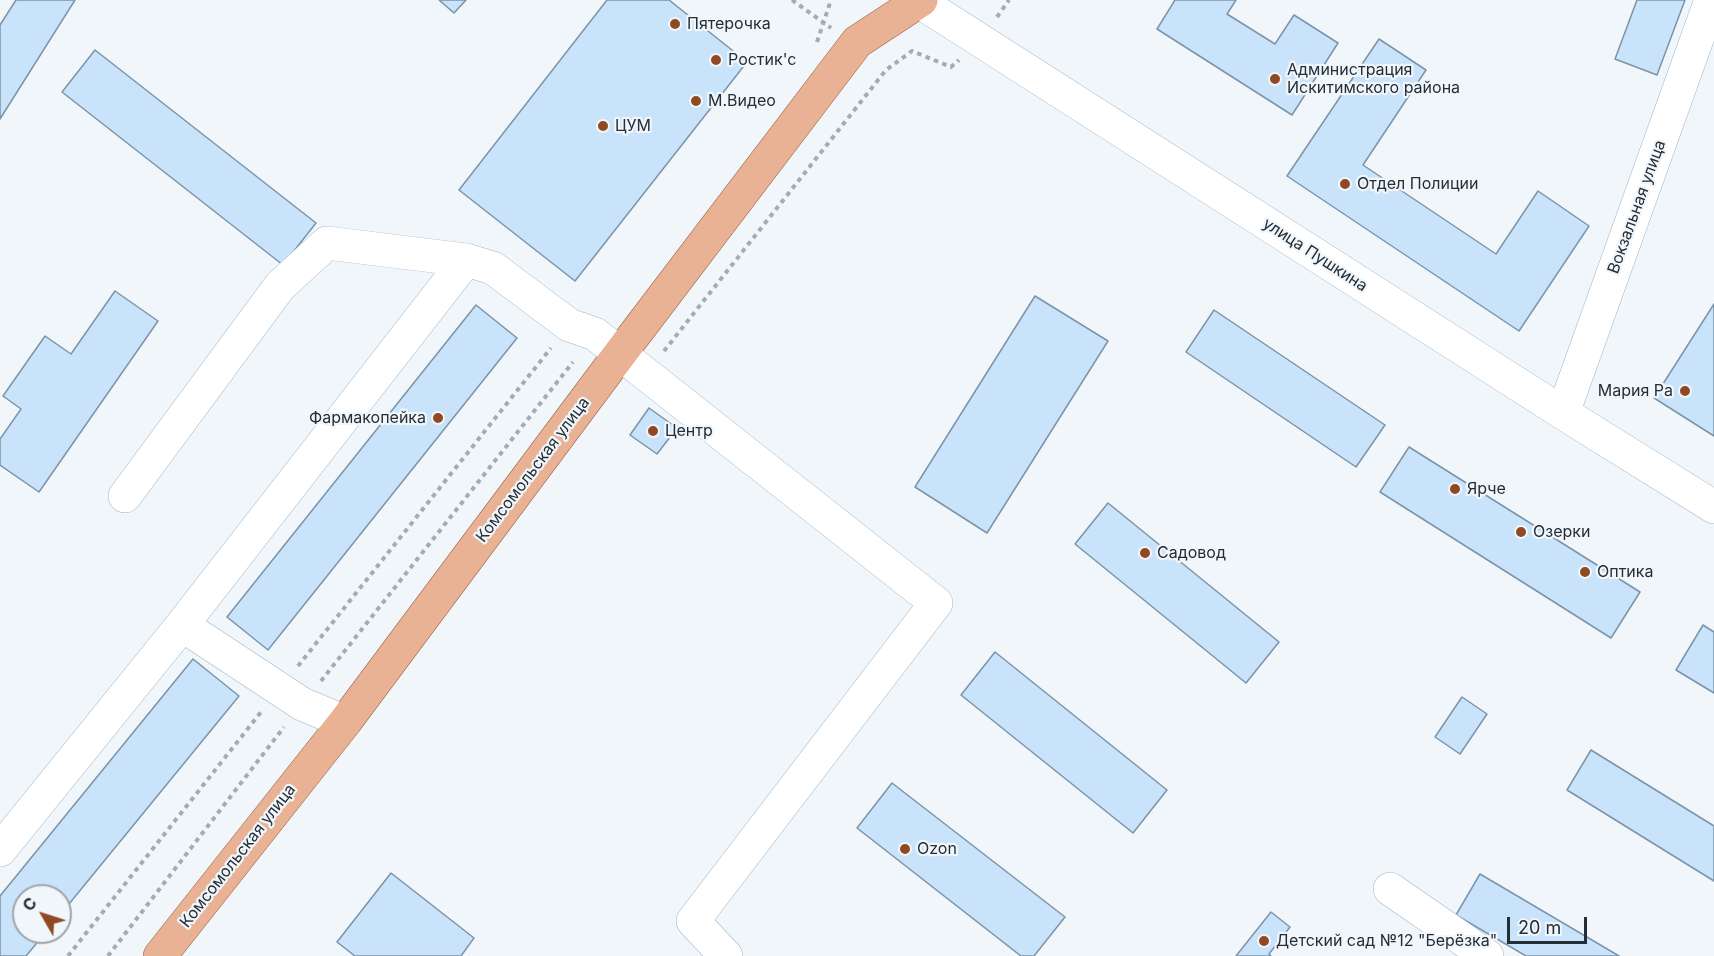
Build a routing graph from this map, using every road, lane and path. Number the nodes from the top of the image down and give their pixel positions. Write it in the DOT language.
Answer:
graph roads {
  1 [pos="831,0"];
  2 [pos="919,0"];
  3 [pos="1009,0"];
  4 [pos="1711,0"];
  5 [pos="980,41"];
  6 [pos="817,45"];
  7 [pos="466,260"];
  8 [pos="595,338"];
  9 [pos="645,374"];
  10 [pos="1563,414"];
  11 [pos="125,496"];
  12 [pos="1714,507"];
  13 [pos="182,625"];
  14 [pos="290,698"];
  15 [pos="345,722"];
  16 [pos="0,850"];
  17 [pos="1390,889"];
  18 [pos="68,956"];
  19 [pos="108,956"];
  20 [pos="160,956"];
  21 [pos="726,956"];
  22 [pos="1487,956"];
  1 -- 6 [label="path"];
  2 -- 5 [label="street, улица Пушкина"];
  2 -- 8 [label="main road, Комсомольская улица"];
  3 -- 5 [label="path"];
  4 -- 10 [label="street, Вокзальная улица"];
  5 -- 9 [label="path"];
  5 -- 10 [label="street, улица Пушкина"];
  7 -- 8 [label="street"];
  7 -- 11 [label="street"];
  7 -- 13 [label="street"];
  8 -- 9 [label="street"];
  8 -- 14 [label="path"];
  8 -- 14 [label="path"];
  8 -- 15 [label="main road, Комсомольская улица"];
  9 -- 21 [label="street"];
  10 -- 12 [label="street, улица Пушкина"];
  13 -- 14 [label="street"];
  13 -- 16 [label="street"];
  14 -- 15 [label="street"];
  14 -- 18 [label="path"];
  14 -- 19 [label="path"];
  15 -- 20 [label="main road, Комсомольская улица"];
  17 -- 22 [label="street"];
}
